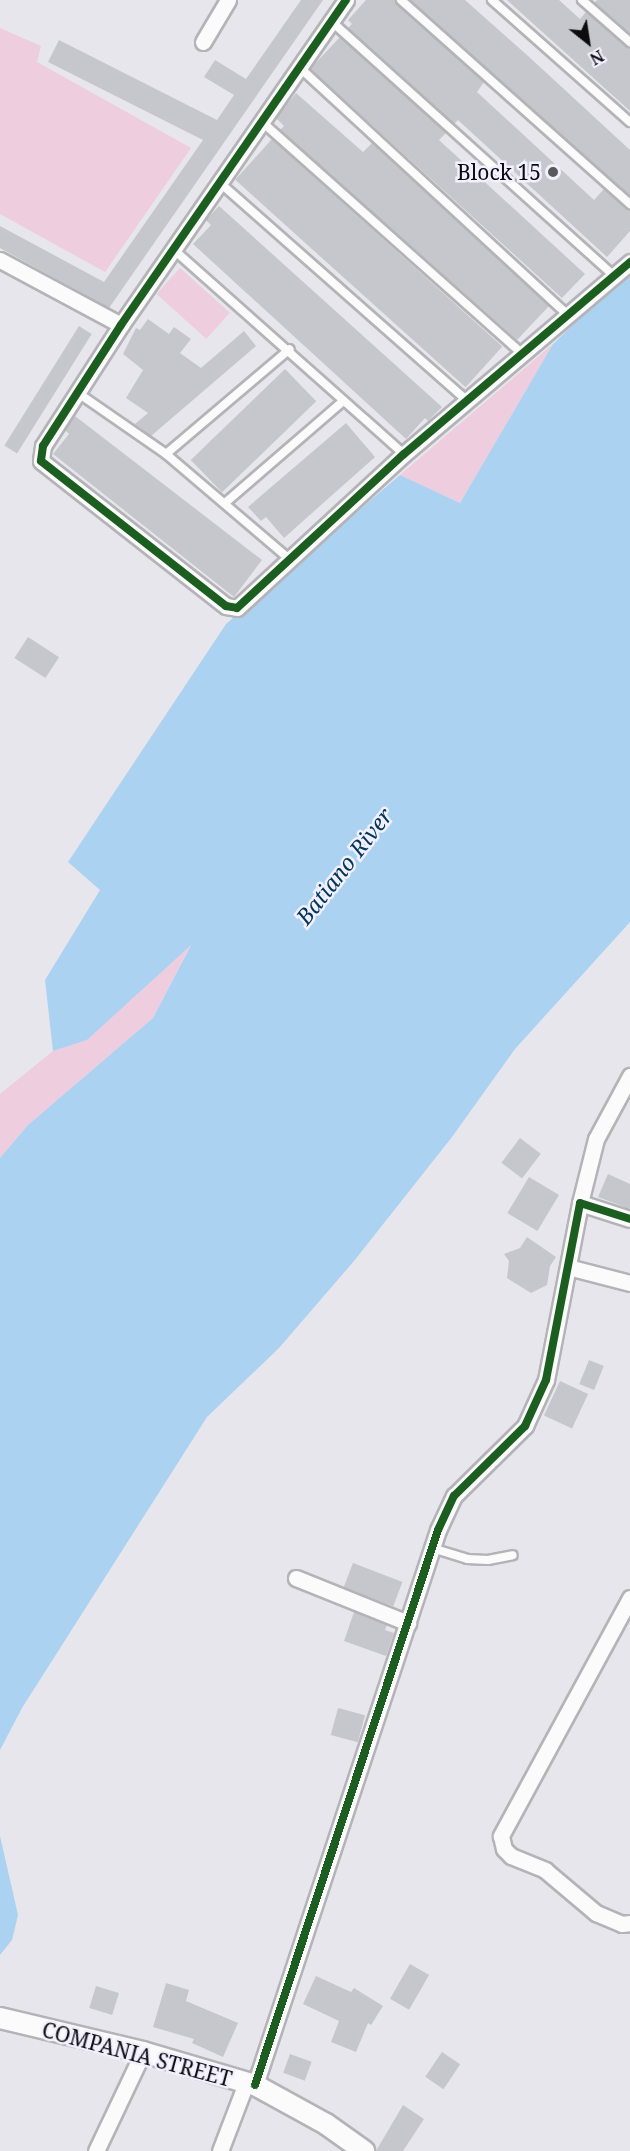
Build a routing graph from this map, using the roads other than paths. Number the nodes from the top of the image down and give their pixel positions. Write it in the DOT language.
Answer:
graph roads {
  1 [pos="228,0"];
  2 [pos="346,0"];
  3 [pos="401,0"];
  4 [pos="492,0"];
  5 [pos="582,0"];
  6 [pos="331,21"];
  7 [pos="203,42"];
  8 [pos="630,42"];
  9 [pos="298,66"];
  10 [pos="260,120"];
  11 [pos="630,122"];
  12 [pos="218,181"];
  13 [pos="630,204"];
  14 [pos="173,249"];
  15 [pos="0,260"];
  16 [pos="630,262"];
  17 [pos="615,277"];
  18 [pos="570,317"];
  19 [pos="121,325"];
  20 [pos="290,349"];
  21 [pos="521,353"];
  22 [pos="78,393"];
  23 [pos="466,400"];
  24 [pos="342,402"];
  25 [pos="166,454"];
  26 [pos="404,454"];
  27 [pos="225,503"];
  28 [pos="288,558"];
  29 [pos="630,1076"];
  30 [pos="625,1093"];
  31 [pos="580,1203"];
  32 [pos="630,1220"];
  33 [pos="568,1267"];
  34 [pos="630,1283"];
  35 [pos="432,1548"];
  36 [pos="513,1555"];
  37 [pos="296,1578"];
  38 [pos="630,1598"];
  39 [pos="408,1623"];
  40 [pos="630,1923"];
  41 [pos="0,2018"];
  42 [pos="143,2052"];
  43 [pos="250,2084"];
  44 [pos="358,2149"];
  45 [pos="96,2151"];
  46 [pos="220,2151"];
  1 -- 7 [label="street"];
  2 -- 6 [label="street"];
  3 -- 13 [label="lane"];
  4 -- 11 [label="lane"];
  5 -- 8 [label="lane"];
  6 -- 9 [label="street"];
  6 -- 17 [label="lane"];
  9 -- 10 [label="street"];
  9 -- 18 [label="lane"];
  10 -- 12 [label="street"];
  10 -- 21 [label="lane"];
  12 -- 14 [label="street"];
  12 -- 23 [label="lane"];
  14 -- 19 [label="street"];
  14 -- 20 [label="lane"];
  15 -- 19 [label="street"];
  16 -- 17 [label="street"];
  17 -- 18 [label="street"];
  18 -- 21 [label="street"];
  19 -- 22 [label="street"];
  20 -- 24 [label="lane"];
  20 -- 25 [label="lane"];
  21 -- 23 [label="street"];
  22 -- 25 [label="lane"];
  22 -- 28 [label="street"];
  23 -- 26 [label="street"];
  24 -- 26 [label="lane"];
  24 -- 27 [label="lane"];
  25 -- 27 [label="lane"];
  26 -- 28 [label="street"];
  27 -- 28 [label="lane"];
  29 -- 30 [label="street"];
  30 -- 31 [label="street"];
  31 -- 32 [label="street"];
  31 -- 33 [label="street"];
  33 -- 34 [label="street"];
  33 -- 35 [label="street"];
  35 -- 36 [label="lane"];
  35 -- 39 [label="street"];
  37 -- 39 [label="street"];
  38 -- 40 [label="street"];
  39 -- 43 [label="street"];
  41 -- 42 [label="street, COMPANIA STREET"];
  42 -- 43 [label="street, COMPANIA STREET"];
  42 -- 45 [label="street"];
  43 -- 44 [label="street, COMPANIA STREET"];
  43 -- 46 [label="street"];
}
